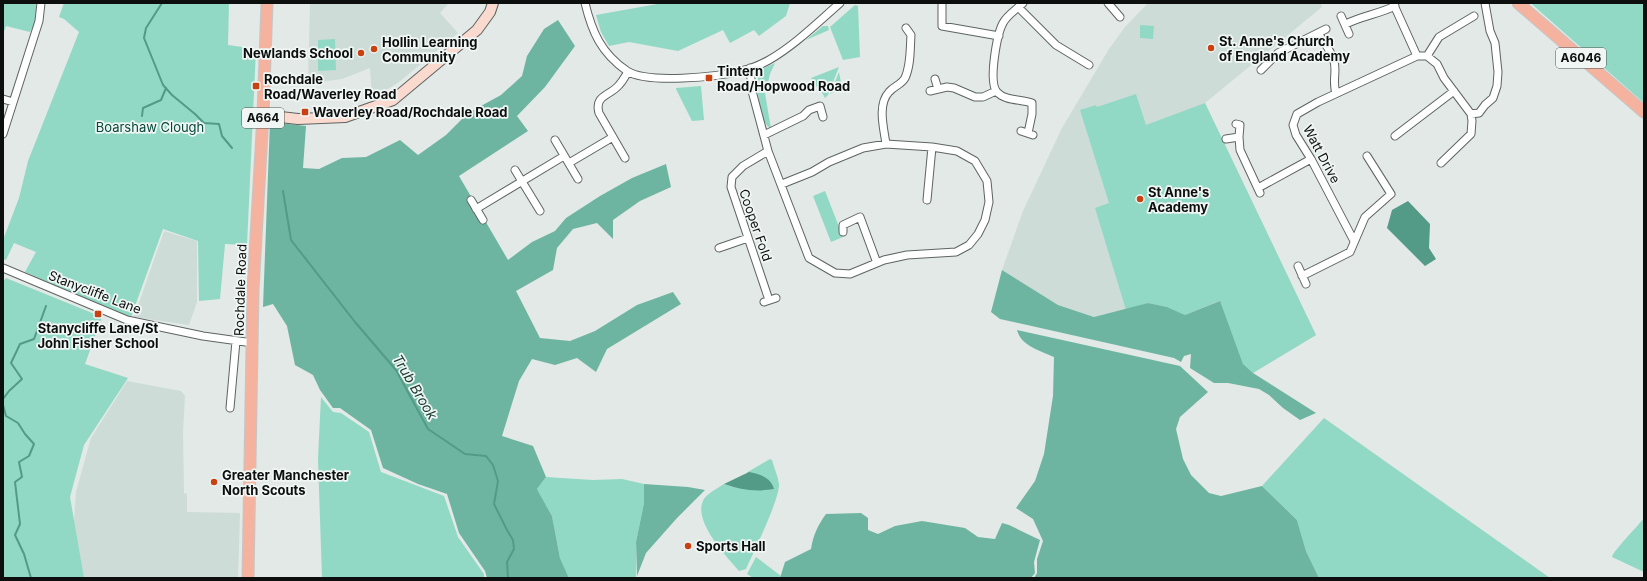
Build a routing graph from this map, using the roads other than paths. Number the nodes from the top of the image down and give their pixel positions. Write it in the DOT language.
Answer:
graph roads {
  1 [pos="41,3"];
  2 [pos="267,3"];
  3 [pos="493,3"];
  4 [pos="585,3"];
  5 [pos="840,3"];
  6 [pos="942,3"];
  7 [pos="1108,3"];
  8 [pos="1485,3"];
  9 [pos="1518,3"];
  10 [pos="1394,4"];
  11 [pos="1021,5"];
  12 [pos="1341,16"];
  13 [pos="1474,16"];
  14 [pos="1120,17"];
  15 [pos="1346,24"];
  16 [pos="942,26"];
  17 [pos="906,28"];
  18 [pos="1326,29"];
  19 [pos="940,33"];
  20 [pos="1318,33"];
  21 [pos="1349,34"];
  22 [pos="999,36"];
  23 [pos="1417,56"];
  24 [pos="1427,56"];
  25 [pos="1089,65"];
  26 [pos="750,68"];
  27 [pos="1261,70"];
  28 [pos="628,72"];
  29 [pos="935,79"];
  30 [pos="938,89"];
  31 [pos="930,91"];
  32 [pos="996,91"];
  33 [pos="1454,91"];
  34 [pos="1336,93"];
  35 [pos="3,99"];
  36 [pos="13,102"];
  37 [pos="1644,112"];
  38 [pos="1471,114"];
  39 [pos="263,115"];
  40 [pos="823,117"];
  41 [pos="1236,124"];
  42 [pos="1027,133"];
  43 [pos="3,134"];
  44 [pos="764,135"];
  45 [pos="1395,136"];
  46 [pos="613,137"];
  47 [pos="1239,137"];
  48 [pos="1226,139"];
  49 [pos="555,140"];
  50 [pos="886,144"];
  51 [pos="932,146"];
  52 [pos="768,151"];
  53 [pos="564,156"];
  54 [pos="1367,156"];
  55 [pos="625,158"];
  56 [pos="1311,159"];
  57 [pos="569,163"];
  58 [pos="1441,163"];
  59 [pos="515,170"];
  60 [pos="578,179"];
  61 [pos="522,181"];
  62 [pos="782,184"];
  63 [pos="471,200"];
  64 [pos="927,200"];
  65 [pos="476,208"];
  66 [pos="540,211"];
  67 [pos="483,220"];
  68 [pos="843,232"];
  69 [pos="748,238"];
  70 [pos="1354,241"];
  71 [pos="719,248"];
  72 [pos="877,263"];
  73 [pos="1298,266"];
  74 [pos="3,268"];
  75 [pos="1302,276"];
  76 [pos="1306,284"];
  77 [pos="770,300"];
  78 [pos="236,341"];
  79 [pos="253,343"];
  80 [pos="230,408"];
  81 [pos="248,578"];
  1 -- 36 [label="street"];
  2 -- 39 [label="main road, Rochdale Road / A664"];
  3 -- 39 [label="street"];
  4 -- 28 [label="street"];
  5 -- 26 [label="street"];
  6 -- 16 [label="street"];
  7 -- 14 [label="street"];
  8 -- 38 [label="street"];
  9 -- 37 [label="main road, A6046"];
  10 -- 15 [label="street"];
  10 -- 23 [label="street"];
  11 -- 22 [label="street"];
  11 -- 25 [label="street"];
  12 -- 15 [label="street"];
  13 -- 24 [label="street"];
  15 -- 21 [label="street"];
  16 -- 19 [label="street"];
  16 -- 22 [label="street"];
  17 -- 50 [label="street"];
  18 -- 20 [label="street"];
  20 -- 27 [label="street"];
  20 -- 34 [label="street"];
  22 -- 32 [label="street"];
  23 -- 24 [label="street"];
  23 -- 34 [label="street, Watt Drive"];
  24 -- 33 [label="street"];
  26 -- 28 [label="street"];
  26 -- 44 [label="street"];
  28 -- 46 [label="street"];
  29 -- 30 [label="street"];
  30 -- 31 [label="street"];
  30 -- 32 [label="street"];
  32 -- 42 [label="street"];
  33 -- 38 [label="street"];
  33 -- 45 [label="street"];
  34 -- 56 [label="street, Watt Drive"];
  35 -- 36 [label="street"];
  36 -- 43 [label="street"];
  38 -- 58 [label="street"];
  39 -- 79 [label="main road, Rochdale Road / A664"];
  40 -- 44 [label="street"];
  41 -- 47 [label="street"];
  44 -- 52 [label="street"];
  46 -- 55 [label="street"];
  46 -- 57 [label="street"];
  47 -- 48 [label="street"];
  47 -- 56 [label="street"];
  49 -- 53 [label="street"];
  50 -- 51 [label="street"];
  50 -- 62 [label="street"];
  51 -- 64 [label="street"];
  51 -- 72 [label="street"];
  52 -- 62 [label="street"];
  52 -- 69 [label="street, Cooper Fold"];
  53 -- 57 [label="street"];
  53 -- 61 [label="street"];
  54 -- 70 [label="street"];
  56 -- 70 [label="street, Watt Drive"];
  57 -- 60 [label="street"];
  59 -- 61 [label="street"];
  61 -- 65 [label="street"];
  61 -- 66 [label="street"];
  62 -- 72 [label="street"];
  63 -- 65 [label="street"];
  65 -- 67 [label="street"];
  68 -- 72 [label="street"];
  69 -- 71 [label="street"];
  69 -- 77 [label="street, Cooper Fold"];
  70 -- 75 [label="street"];
  73 -- 75 [label="street"];
  74 -- 78 [label="street, Stanycliffe Lane"];
  75 -- 76 [label="street"];
  78 -- 79 [label="street, Stanycliffe Lane"];
  78 -- 80 [label="street"];
  79 -- 81 [label="main road, Rochdale Road / A664"];
}
